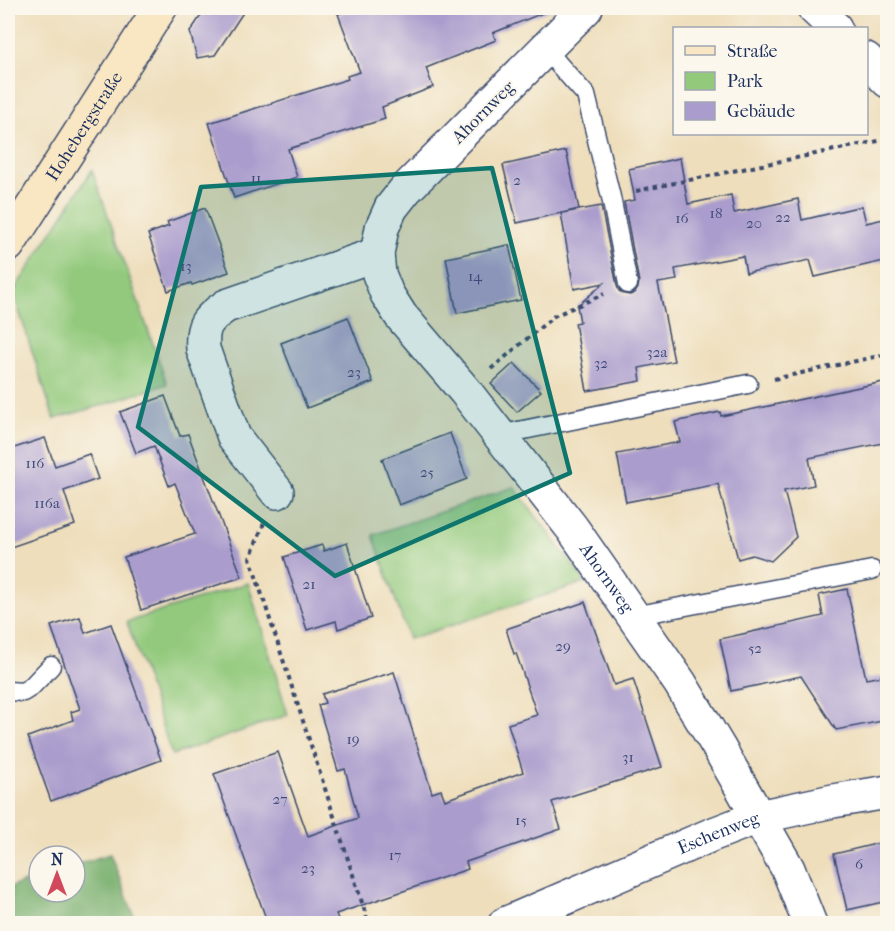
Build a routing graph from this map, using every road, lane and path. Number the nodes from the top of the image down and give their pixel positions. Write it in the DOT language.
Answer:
graph roads {
  1 [pos="160,8"];
  2 [pos="586,8"];
  3 [pos="814,8"];
  4 [pos="834,27"];
  5 [pos="545,50"];
  6 [pos="868,60"];
  7 [pos="888,81"];
  8 [pos="888,139"];
  9 [pos="611,197"];
  10 [pos="8,245"];
  11 [pos="377,254"];
  12 [pos="628,284"];
  13 [pos="888,354"];
  14 [pos="748,384"];
  15 [pos="465,391"];
  16 [pos="499,435"];
  17 [pos="277,492"];
  18 [pos="872,570"];
  19 [pos="634,616"];
  20 [pos="51,666"];
  21 [pos="8,691"];
  22 [pos="888,792"];
  23 [pos="758,817"];
  24 [pos="564,912"];
  25 [pos="369,924"];
  26 [pos="505,924"];
  27 [pos="810,924"];
  1 -- 10 [label="street, Hohebergstraße"];
  2 -- 5 [label="street, Ahornweg"];
  3 -- 4 [label="street"];
  5 -- 9 [label="lane"];
  5 -- 11 [label="street, Ahornweg"];
  6 -- 7 [label="street"];
  8 -- 9 [label="path"];
  9 -- 12 [label="lane"];
  11 -- 15 [label="street, Ahornweg"];
  11 -- 17 [label="street"];
  12 -- 15 [label="path"];
  13 -- 14 [label="path"];
  14 -- 16 [label="lane"];
  15 -- 16 [label="street, Ahornweg"];
  16 -- 19 [label="street, Ahornweg"];
  17 -- 25 [label="path"];
  18 -- 19 [label="lane"];
  19 -- 23 [label="street, Ahornweg"];
  20 -- 21 [label="lane"];
  22 -- 23 [label="street, Eschenweg"];
  23 -- 24 [label="street, Eschenweg"];
  23 -- 27 [label="street, Ahornweg"];
  24 -- 26 [label="street, Eschenweg"];
}
